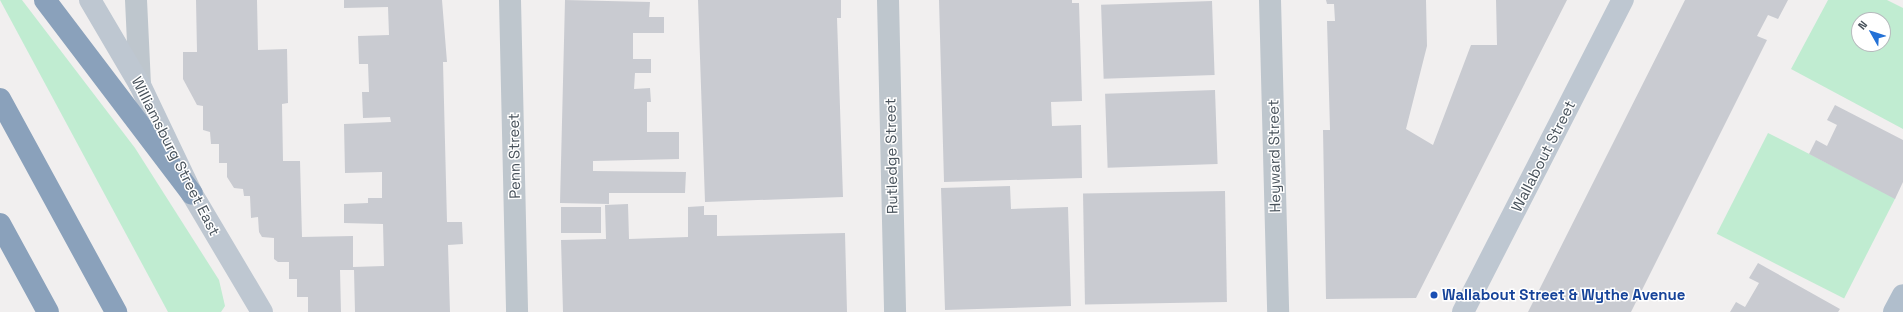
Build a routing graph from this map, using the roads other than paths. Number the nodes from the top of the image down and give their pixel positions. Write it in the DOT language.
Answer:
graph roads {
  1 [pos="45,0"];
  2 [pos="90,0"];
  3 [pos="136,0"];
  4 [pos="510,0"];
  5 [pos="888,0"];
  6 [pos="1270,0"];
  7 [pos="1623,0"];
  8 [pos="140,85"];
  9 [pos="0,99"];
  10 [pos="192,194"];
  11 [pos="5,233"];
  12 [pos="1903,295"];
  13 [pos="48,312"];
  14 [pos="116,312"];
  15 [pos="262,312"];
  16 [pos="516,312"];
  17 [pos="895,312"];
  18 [pos="1278,312"];
  19 [pos="1463,312"];
  20 [pos="1894,312"];
  1 -- 10 [label="highway"];
  2 -- 8 [label="main road, Williamsburg Street East"];
  3 -- 8 [label="street"];
  4 -- 16 [label="street, Penn Street"];
  5 -- 17 [label="street, Rutledge Street"];
  6 -- 18 [label="street, Heyward Street"];
  7 -- 19 [label="main road, Wallabout Street"];
  8 -- 10 [label="main road, Williamsburg Street East"];
  9 -- 14 [label="highway"];
  10 -- 15 [label="main road, Williamsburg Street East"];
  11 -- 13 [label="highway"];
  12 -- 20 [label="main road"];
}
